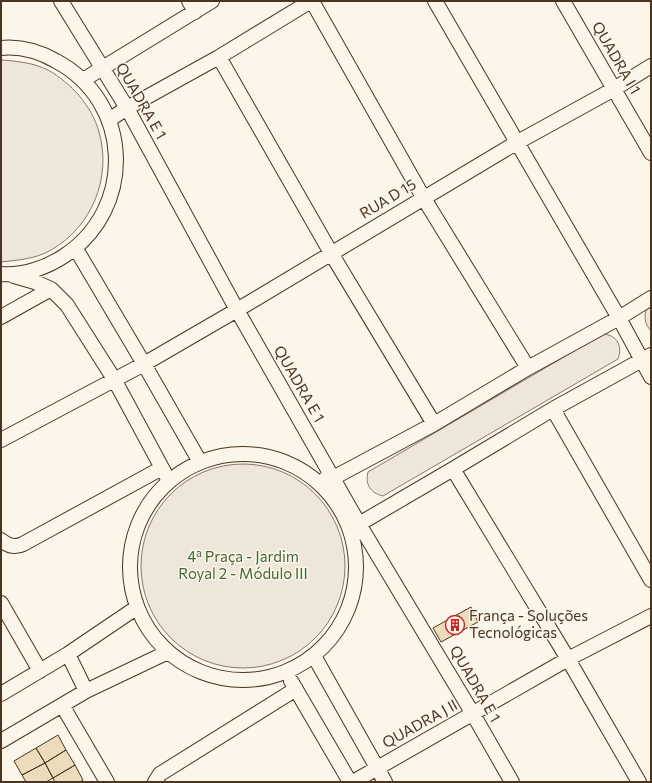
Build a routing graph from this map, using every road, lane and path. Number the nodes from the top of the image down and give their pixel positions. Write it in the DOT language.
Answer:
graph roads {
  1 [pos="61,1"];
  2 [pos="212,1"];
  3 [pos="311,1"];
  4 [pos="435,1"];
  5 [pos="563,1"];
  6 [pos="192,6"];
  7 [pos="1,48"];
  8 [pos="219,57"];
  9 [pos="651,66"];
  10 [pos="102,69"];
  11 [pos="83,80"];
  12 [pos="614,89"];
  13 [pos="127,108"];
  14 [pos="109,120"];
  15 [pos="516,143"];
  16 [pos="651,153"];
  17 [pos="423,197"];
  18 [pos="76,249"];
  19 [pos="331,253"];
  20 [pos="4,274"];
  21 [pos="51,289"];
  22 [pos="651,298"];
  23 [pos="237,310"];
  24 [pos="1,317"];
  25 [pos="619,318"];
  26 [pos="646,358"];
  27 [pos="144,364"];
  28 [pos="528,368"];
  29 [pos="651,377"];
  30 [pos="114,379"];
  31 [pos="552,409"];
  32 [pos="434,424"];
  33 [pos="1,440"];
  34 [pos="200,462"];
  35 [pos="162,468"];
  36 [pos="453,469"];
  37 [pos="333,478"];
  38 [pos="169,481"];
  39 [pos="317,481"];
  40 [pos="355,528"];
  41 [pos="1,540"];
  42 [pos="651,580"];
  43 [pos="1,603"];
  44 [pos="136,608"];
  45 [pos="651,616"];
  46 [pos="168,652"];
  47 [pos="68,654"];
  48 [pos="314,656"];
  49 [pos="568,659"];
  50 [pos="40,671"];
  51 [pos="286,672"];
  52 [pos="296,689"];
  53 [pos="86,692"];
  54 [pos="1,694"];
  55 [pos="62,705"];
  56 [pos="473,714"];
  57 [pos="1,740"];
  58 [pos="377,768"];
  59 [pos="107,782"];
  60 [pos="156,782"];
  61 [pos="350,782"];
  62 [pos="354,782"];
  63 [pos="385,782"];
  64 [pos="512,782"];
  65 [pos="639,782"];
  1 -- 10 [label="street, QUADRA E 1"];
  2 -- 6 [label="street"];
  3 -- 8 [label="street"];
  3 -- 17 [label="street"];
  4 -- 15 [label="street"];
  5 -- 12 [label="street, QUADRA I 1"];
  6 -- 10 [label="street"];
  7 -- 11 [label="street"];
  8 -- 13 [label="street"];
  8 -- 19 [label="street"];
  9 -- 12 [label="street, RUA D 15"];
  10 -- 11 [label="street"];
  10 -- 13 [label="street, QUADRA E 1"];
  11 -- 14 [label="street"];
  12 -- 15 [label="street, RUA D 15"];
  12 -- 16 [label="street, QUADRA I 1"];
  13 -- 14 [label="street"];
  13 -- 23 [label="street, QUADRA E 1"];
  14 -- 18 [label="street"];
  15 -- 17 [label="street, RUA D 15"];
  15 -- 25 [label="street"];
  17 -- 19 [label="street, RUA D 15"];
  17 -- 28 [label="street"];
  18 -- 20 [label="street"];
  18 -- 27 [label="street"];
  19 -- 23 [label="street, RUA D 15"];
  19 -- 32 [label="street"];
  20 -- 21 [label="street"];
  21 -- 24 [label="street"];
  21 -- 30 [label="street"];
  22 -- 25 [label="street"];
  23 -- 27 [label="street, RUA D 15"];
  23 -- 37 [label="street, QUADRA E 1"];
  25 -- 26 [label="street"];
  25 -- 28 [label="street"];
  26 -- 29 [label="street"];
  26 -- 31 [label="street"];
  27 -- 30 [label="street, RUA D 15"];
  27 -- 34 [label="street"];
  28 -- 32 [label="street"];
  30 -- 33 [label="street, RUA D 15"];
  30 -- 35 [label="street"];
  31 -- 36 [label="street"];
  31 -- 42 [label="street"];
  32 -- 37 [label="street"];
  34 -- 38 [label="street"];
  34 -- 39 [label="street"];
  35 -- 38 [label="street"];
  35 -- 41 [label="street"];
  36 -- 40 [label="street"];
  36 -- 49 [label="street"];
  37 -- 39 [label="street"];
  37 -- 40 [label="street, QUADRA E 1"];
  38 -- 44 [label="street"];
  39 -- 40 [label="street"];
  40 -- 48 [label="street"];
  40 -- 56 [label="street, QUADRA E 1"];
  43 -- 50 [label="street"];
  44 -- 46 [label="street"];
  44 -- 47 [label="street"];
  45 -- 49 [label="street, QUADRA J II"];
  46 -- 51 [label="street"];
  46 -- 53 [label="street"];
  47 -- 50 [label="street"];
  47 -- 53 [label="street"];
  48 -- 51 [label="street"];
  48 -- 58 [label="street"];
  49 -- 56 [label="street, QUADRA J II"];
  49 -- 65 [label="street"];
  50 -- 54 [label="street"];
  51 -- 52 [label="street"];
  52 -- 60 [label="street"];
  52 -- 61 [label="street"];
  53 -- 55 [label="street"];
  55 -- 57 [label="street"];
  55 -- 59 [label="street"];
  56 -- 58 [label="street, QUADRA J II"];
  56 -- 64 [label="street, QUADRA E 1"];
  58 -- 62 [label="street, QUADRA J II"];
  58 -- 63 [label="street"];
}
